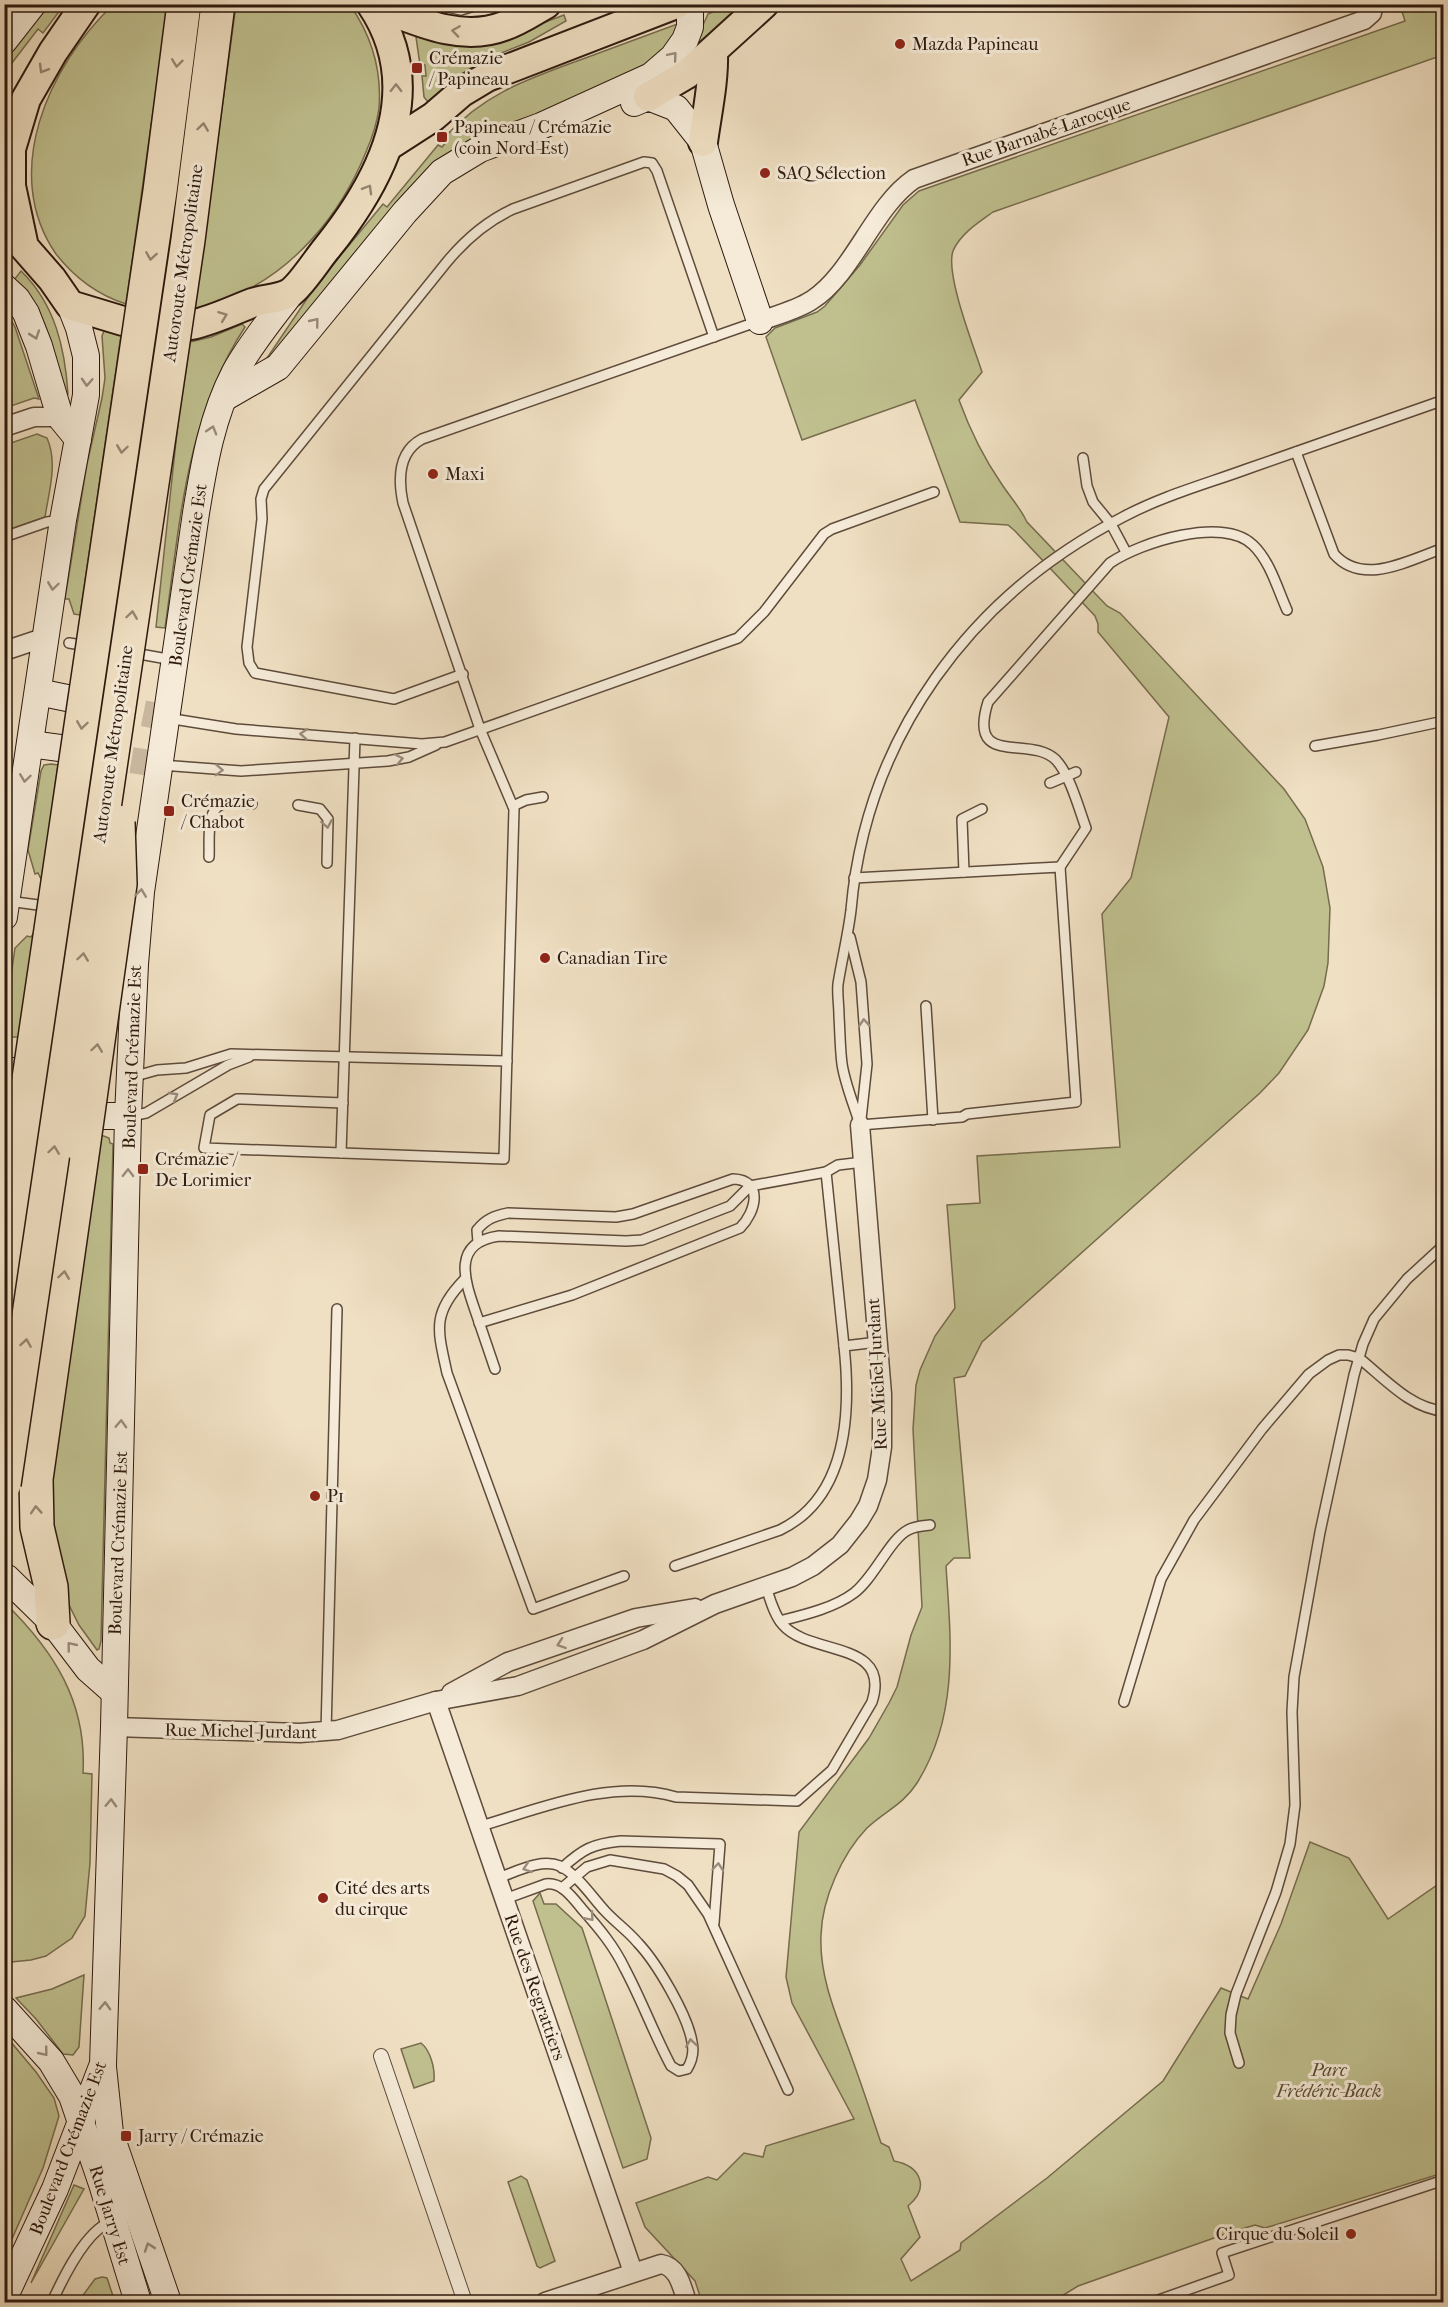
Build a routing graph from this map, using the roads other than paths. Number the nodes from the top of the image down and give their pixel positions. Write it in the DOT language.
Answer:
graph roads {
  1 [pos="33,4"];
  2 [pos="86,4"];
  3 [pos="184,4"];
  4 [pos="218,4"];
  5 [pos="372,4"];
  6 [pos="434,4"];
  7 [pos="481,4"];
  8 [pos="546,4"];
  9 [pos="676,4"];
  10 [pos="690,4"];
  11 [pos="764,4"];
  12 [pos="1373,4"];
  13 [pos="4,41"];
  14 [pos="713,52"];
  15 [pos="648,97"];
  16 [pos="15,107"];
  17 [pos="541,126"];
  18 [pos="703,142"];
  19 [pos="388,146"];
  20 [pos="14,243"];
  21 [pos="4,287"];
  22 [pos="291,293"];
  23 [pos="70,305"];
  24 [pos="123,321"];
  25 [pos="760,321"];
  26 [pos="192,325"];
  27 [pos="714,337"];
  28 [pos="224,398"];
  29 [pos="1443,400"];
  30 [pos="60,417"];
  31 [pos="4,427"];
  32 [pos="78,439"];
  33 [pos="1296,452"];
  34 [pos="1083,458"];
  35 [pos="934,492"];
  36 [pos="63,520"];
  37 [pos="1110,524"];
  38 [pos="4,537"];
  39 [pos="1443,548"];
  40 [pos="1126,552"];
  41 [pos="1287,610"];
  42 [pos="57,640"];
  43 [pos="100,648"];
  44 [pos="4,651"];
  45 [pos="117,651"];
  46 [pos="175,661"];
  47 [pos="463,675"];
  48 [pos="38,692"];
  49 [pos="67,698"];
  50 [pos="162,717"];
  51 [pos="1443,721"];
  52 [pos="480,729"];
  53 [pos="115,735"];
  54 [pos="356,738"];
  55 [pos="441,742"];
  56 [pos="30,744"];
  57 [pos="1315,746"];
  58 [pos="60,748"];
  59 [pos="354,763"];
  60 [pos="155,764"];
  61 [pos="1076,772"];
  62 [pos="1066,776"];
  63 [pos="1050,783"];
  64 [pos="543,797"];
  65 [pos="252,804"];
  66 [pos="298,806"];
  67 [pos="513,806"];
  68 [pos="982,809"];
  69 [pos="209,857"];
  70 [pos="327,863"];
  71 [pos="1060,867"];
  72 [pos="964,872"];
  73 [pos="854,878"];
  74 [pos="38,905"];
  75 [pos="5,906"];
  76 [pos="849,933"];
  77 [pos="926,1006"];
  78 [pos="261,1054"];
  79 [pos="344,1056"];
  80 [pos="507,1061"];
  81 [pos="130,1077"];
  82 [pos="102,1083"];
  83 [pos="343,1102"];
  84 [pos="98,1116"];
  85 [pos="128,1116"];
  86 [pos="933,1120"];
  87 [pos="860,1125"];
  88 [pos="341,1153"];
  89 [pos="863,1162"];
  90 [pos="826,1172"];
  91 [pos="750,1186"];
  92 [pos="478,1242"];
  93 [pos="1443,1245"];
  94 [pos="4,1248"];
  95 [pos="464,1280"];
  96 [pos="337,1309"];
  97 [pos="479,1323"];
  98 [pos="878,1342"];
  99 [pos="844,1346"];
  100 [pos="1359,1358"];
  101 [pos="495,1369"];
  102 [pos="1443,1411"];
  103 [pos="4,1484"];
  104 [pos="930,1526"];
  105 [pos="675,1566"];
  106 [pos="624,1576"];
  107 [pos="7,1578"];
  108 [pos="766,1587"];
  109 [pos="780,1621"];
  110 [pos="53,1623"];
  111 [pos="608,1640"];
  112 [pos="114,1692"];
  113 [pos="436,1701"];
  114 [pos="1124,1702"];
  115 [pos="114,1727"];
  116 [pos="326,1732"];
  117 [pos="481,1826"];
  118 [pos="562,1868"];
  119 [pos="498,1878"];
  120 [pos="574,1878"];
  121 [pos="562,1888"];
  122 [pos="505,1899"];
  123 [pos="714,1925"];
  124 [pos="4,2009"];
  125 [pos="381,2056"];
  126 [pos="103,2064"];
  127 [pos="1239,2064"];
  128 [pos="788,2090"];
  129 [pos="81,2118"];
  130 [pos="1443,2180"];
  131 [pos="112,2221"];
  132 [pos="633,2272"];
  133 [pos="4,2298"];
  134 [pos="52,2302"];
  135 [pos="138,2302"];
  136 [pos="168,2302"];
  137 [pos="465,2302"];
  138 [pos="545,2302"];
  139 [pos="687,2302"];
  140 [pos="1153,2302"];
  1 -- 13 [label="main road"];
  2 -- 16 [label="main road, one-way"];
  3 -- 94 [label="highway, Autoroute Métropolitaine, one-way, bridge"];
  53 -- 4 [label="highway, Autoroute Métropolitaine, one-way, bridge"];
  8 -- 5 [label="main road, one-way"];
  19 -- 5 [label="main road, Boulevard Crémazie Est, one-way"];
  6 -- 7 [label="lane"];
  9 -- 19 [label="main road"];
  17 -- 10 [label="main road, one-way"];
  11 -- 14 [label="main road"];
  12 -- 25 [label="street, Rue Barnabé-Larocque"];
  14 -- 15 [label="main road"];
  14 -- 18 [label="main road"];
  15 -- 17 [label="main road"];
  15 -- 18 [label="main road"];
  16 -- 20 [label="main road"];
  28 -- 17 [label="main road, one-way"];
  18 -- 25 [label="main road"];
  22 -- 19 [label="main road, Boulevard Crémazie Est, one-way"];
  20 -- 23 [label="main road"];
  21 -- 30 [label="main road, one-way"];
  26 -- 22 [label="main road, one-way"];
  22 -- 28 [label="main road, Boulevard Crémazie Est"];
  23 -- 24 [label="main road"];
  23 -- 32 [label="main road, one-way"];
  25 -- 27 [label="lane"];
  27 -- 47 [label="lane"];
  27 -- 47 [label="lane"];
  46 -- 28 [label="main road, Boulevard Crémazie Est, one-way"];
  29 -- 33 [label="lane"];
  30 -- 31 [label="street"];
  30 -- 32 [label="main road"];
  32 -- 36 [label="main road"];
  33 -- 37 [label="lane"];
  33 -- 39 [label="lane"];
  34 -- 37 [label="lane"];
  35 -- 52 [label="lane"];
  36 -- 38 [label="lane"];
  36 -- 42 [label="main road, one-way"];
  37 -- 40 [label="lane"];
  37 -- 73 [label="lane"];
  40 -- 41 [label="lane"];
  40 -- 62 [label="lane"];
  42 -- 43 [label="lane"];
  42 -- 44 [label="street"];
  42 -- 48 [label="main road"];
  45 -- 46 [label="lane"];
  46 -- 50 [label="main road, Boulevard Crémazie Est"];
  47 -- 52 [label="lane"];
  48 -- 49 [label="main road"];
  48 -- 56 [label="main road"];
  54 -- 50 [label="lane, one-way"];
  50 -- 60 [label="main road, Boulevard Crémazie Est"];
  51 -- 57 [label="lane"];
  52 -- 55 [label="lane"];
  52 -- 67 [label="lane"];
  103 -- 53 [label="highway, Autoroute Métropolitaine, one-way, bridge"];
  110 -- 53 [label="highway, one-way, bridge"];
  54 -- 55 [label="lane"];
  54 -- 59 [label="lane"];
  59 -- 55 [label="lane, one-way"];
  56 -- 58 [label="main road"];
  56 -- 75 [label="main road, one-way"];
  60 -- 59 [label="lane, one-way"];
  59 -- 79 [label="lane"];
  81 -- 60 [label="main road, Boulevard Crémazie Est, one-way"];
  61 -- 62 [label="lane"];
  62 -- 63 [label="lane"];
  62 -- 71 [label="lane"];
  64 -- 67 [label="lane"];
  65 -- 69 [label="lane"];
  66 -- 70 [label="lane, one-way"];
  67 -- 80 [label="lane"];
  68 -- 72 [label="lane"];
  71 -- 72 [label="lane"];
  71 -- 86 [label="lane"];
  72 -- 73 [label="lane"];
  73 -- 76 [label="lane"];
  74 -- 75 [label="lane"];
  87 -- 76 [label="lane, one-way"];
  76 -- 87 [label="lane"];
  77 -- 86 [label="lane"];
  78 -- 79 [label="lane"];
  78 -- 81 [label="lane"];
  85 -- 78 [label="lane, one-way"];
  79 -- 80 [label="lane"];
  79 -- 83 [label="lane"];
  80 -- 88 [label="lane"];
  81 -- 82 [label="main road"];
  81 -- 85 [label="main road, Boulevard Crémazie Est"];
  83 -- 88 [label="lane"];
  83 -- 88 [label="lane"];
  84 -- 85 [label="main road"];
  112 -- 85 [label="main road, Boulevard Crémazie Est, one-way"];
  86 -- 87 [label="lane"];
  87 -- 89 [label="street, Rue Michel-Jurdant"];
  89 -- 90 [label="lane"];
  89 -- 98 [label="street, Rue Michel-Jurdant"];
  90 -- 91 [label="lane"];
  90 -- 99 [label="lane"];
  91 -- 92 [label="lane"];
  91 -- 92 [label="lane"];
  91 -- 97 [label="lane"];
  92 -- 95 [label="lane"];
  93 -- 100 [label="lane"];
  95 -- 97 [label="lane"];
  95 -- 106 [label="lane"];
  96 -- 116 [label="lane"];
  97 -- 101 [label="lane"];
  98 -- 99 [label="lane"];
  98 -- 108 [label="street, Rue Michel-Jurdant"];
  99 -- 105 [label="lane"];
  100 -- 102 [label="lane"];
  100 -- 114 [label="lane"];
  100 -- 127 [label="lane"];
  104 -- 109 [label="lane"];
  107 -- 110 [label="main road"];
  108 -- 109 [label="lane"];
  108 -- 111 [label="street, Rue Michel-Jurdant"];
  109 -- 117 [label="lane"];
  112 -- 110 [label="main road, one-way"];
  111 -- 113 [label="street, Rue Michel-Jurdant, one-way"];
  111 -- 113 [label="street, Rue Michel-Jurdant"];
  112 -- 115 [label="main road, Boulevard Crémazie Est"];
  113 -- 116 [label="street, Rue Michel-Jurdant"];
  113 -- 117 [label="street, Rue des Regrattiers"];
  115 -- 116 [label="street, Rue Michel-Jurdant"];
  126 -- 115 [label="main road, Boulevard Crémazie Est, one-way"];
  117 -- 119 [label="street, Rue des Regrattiers"];
  118 -- 119 [label="lane, one-way"];
  118 -- 120 [label="lane"];
  123 -- 118 [label="lane, one-way"];
  119 -- 122 [label="street, Rue des Regrattiers"];
  120 -- 121 [label="lane"];
  121 -- 120 [label="lane, one-way"];
  120 -- 123 [label="lane"];
  121 -- 122 [label="lane"];
  122 -- 132 [label="street, Rue des Regrattiers"];
  123 -- 128 [label="lane"];
  124 -- 129 [label="main road, Rue Jarry Est, one-way"];
  125 -- 137 [label="street"];
  126 -- 129 [label="main road, Boulevard Crémazie Est"];
  136 -- 126 [label="main road, Rue Jarry Est, one-way"];
  129 -- 131 [label="main road, Rue Jarry Est"];
  129 -- 133 [label="main road, Boulevard Crémazie Est"];
  130 -- 140 [label="lane"];
  131 -- 134 [label="lane"];
  131 -- 135 [label="main road, Rue Jarry Est"];
  132 -- 138 [label="street"];
  132 -- 139 [label="street"];
}
